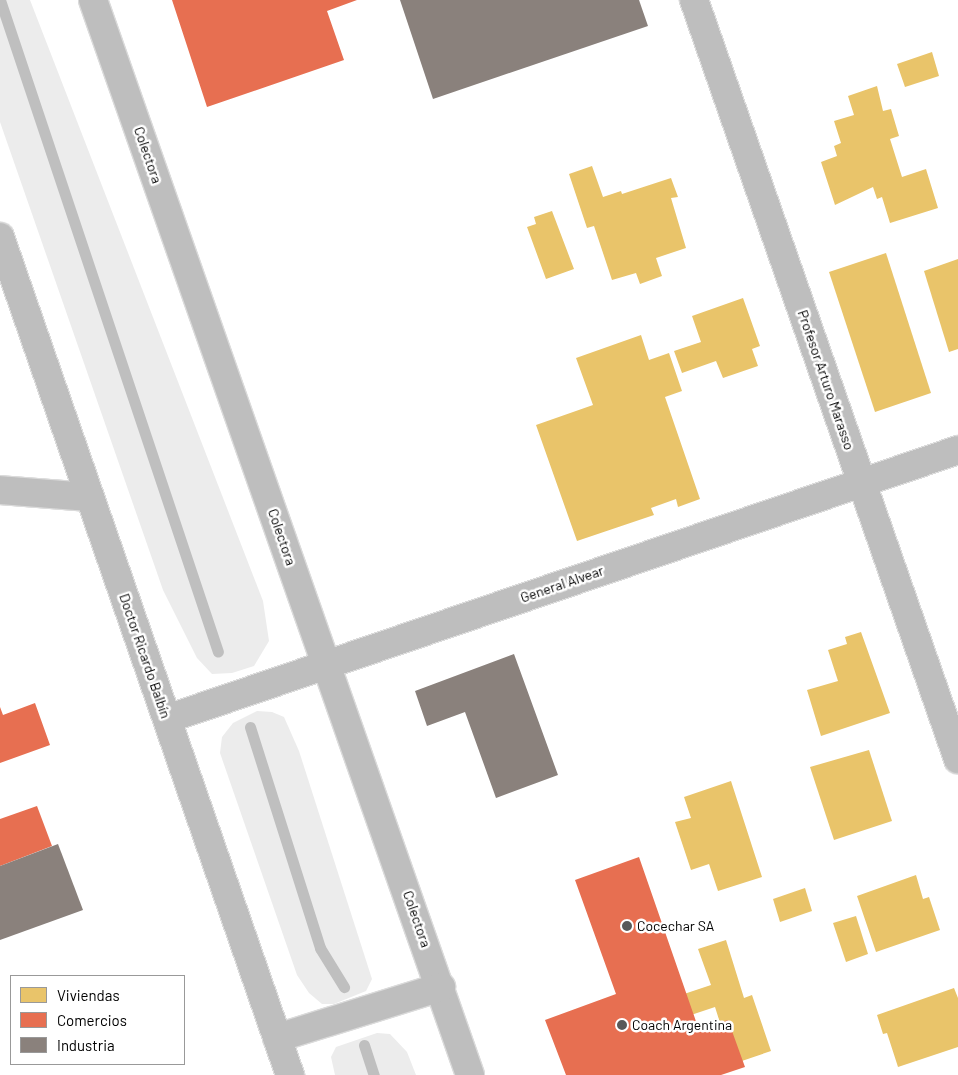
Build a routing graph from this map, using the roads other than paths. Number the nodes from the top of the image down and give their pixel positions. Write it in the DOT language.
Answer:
graph roads {
  1 [pos="93,0"];
  2 [pos="694,0"];
  3 [pos="0,237"];
  4 [pos="958,450"];
  5 [pos="862,483"];
  6 [pos="0,490"];
  7 [pos="88,497"];
  8 [pos="327,663"];
  9 [pos="167,719"];
  10 [pos="958,759"];
  11 [pos="441,986"];
  12 [pos="277,1038"];
  13 [pos="290,1075"];
  14 [pos="470,1075"];
  1 -- 8 [label="street, Colectora"];
  2 -- 5 [label="street, Profesor Arturo Marasso"];
  3 -- 7 [label="street, Doctor Ricardo Balbín"];
  4 -- 5 [label="street, General Alvear"];
  5 -- 8 [label="street, General Alvear"];
  5 -- 10 [label="street, Profesor Arturo Marasso"];
  6 -- 7 [label="street"];
  7 -- 9 [label="street, Doctor Ricardo Balbín"];
  8 -- 9 [label="street, General Alvear"];
  8 -- 11 [label="street, Colectora"];
  9 -- 12 [label="street, Doctor Ricardo Balbín"];
  11 -- 12 [label="street"];
  11 -- 14 [label="street, Colectora"];
  12 -- 13 [label="street, Doctor Ricardo Balbín"];
}
